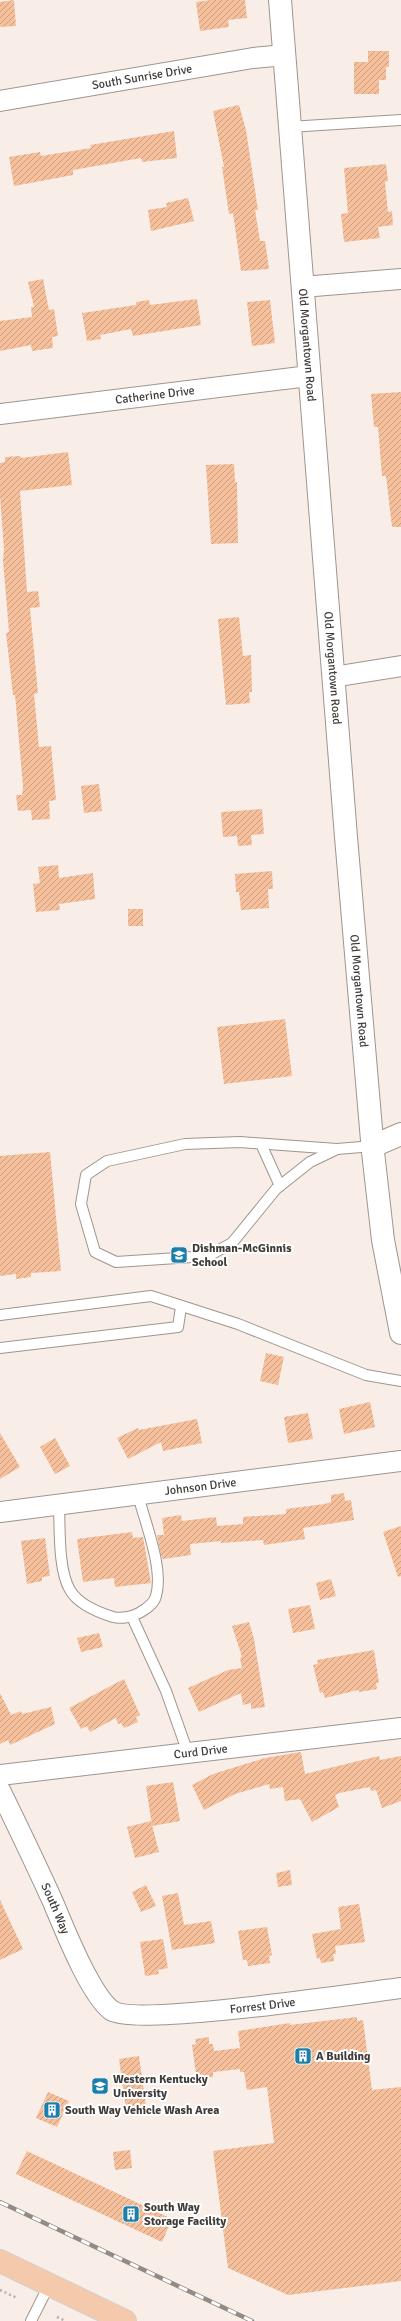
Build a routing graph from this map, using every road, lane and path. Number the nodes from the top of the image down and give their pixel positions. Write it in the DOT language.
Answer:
graph roads {
  1 [pos="280,0"];
  2 [pos="285,55"];
  3 [pos="0,102"];
  4 [pos="401,120"];
  5 [pos="290,128"];
  6 [pos="401,279"];
  7 [pos="302,287"];
  8 [pos="309,376"];
  9 [pos="0,414"];
  10 [pos="401,666"];
  11 [pos="333,677"];
  12 [pos="401,1134"];
  13 [pos="261,1144"];
  14 [pos="373,1146"];
  15 [pos="337,1149"];
  16 [pos="280,1186"];
  17 [pos="182,1307"];
  18 [pos="0,1315"];
  19 [pos="400,1326"];
  20 [pos="0,1348"];
  21 [pos="401,1381"];
  22 [pos="401,1461"];
  23 [pos="138,1495"];
  24 [pos="59,1505"];
  25 [pos="0,1512"];
  26 [pos="132,1617"];
  27 [pos="401,1728"];
  28 [pos="188,1753"];
  29 [pos="0,1775"];
  30 [pos="0,1790"];
  31 [pos="401,1988"];
  32 [pos="124,2015"];
  33 [pos="0,2261"];
  34 [pos="49,2285"];
  35 [pos="0,2290"];
  36 [pos="17,2298"];
  37 [pos="57,2317"];
  38 [pos="122,2320"];
  39 [pos="32,2321"];
  40 [pos="66,2321"];
  1 -- 2 [label="street, Old Morgantown Road"];
  2 -- 3 [label="street, South Sunrise Drive"];
  2 -- 5 [label="street, Old Morgantown Road"];
  4 -- 5 [label="lane"];
  5 -- 7 [label="street, Old Morgantown Road"];
  6 -- 7 [label="street"];
  7 -- 8 [label="street, Old Morgantown Road"];
  8 -- 9 [label="street, Catherine Drive"];
  8 -- 11 [label="street, Old Morgantown Road"];
  10 -- 11 [label="street"];
  11 -- 14 [label="street, Old Morgantown Road"];
  12 -- 14 [label="street"];
  13 -- 15 [label="lane"];
  13 -- 16 [label="lane"];
  13 -- 16 [label="lane"];
  14 -- 15 [label="lane"];
  14 -- 19 [label="street, Old Morgantown Road"];
  15 -- 16 [label="lane"];
  17 -- 18 [label="lane"];
  17 -- 20 [label="lane"];
  17 -- 21 [label="lane"];
  22 -- 23 [label="street, Johnson Drive"];
  23 -- 24 [label="street, Johnson Drive"];
  23 -- 26 [label="lane"];
  24 -- 25 [label="street, Johnson Drive"];
  24 -- 26 [label="lane"];
  26 -- 28 [label="lane"];
  27 -- 28 [label="street, Curd Drive"];
  28 -- 29 [label="street, Curd Drive"];
  30 -- 32 [label="street, South Way"];
  31 -- 32 [label="street, Forrest Drive"];
  33 -- 34 [label="main road"];
  34 -- 38 [label="main road"];
  34 -- 39 [label="lane"];
  35 -- 36 [label="path"];
  37 -- 40 [label="path"];
}
